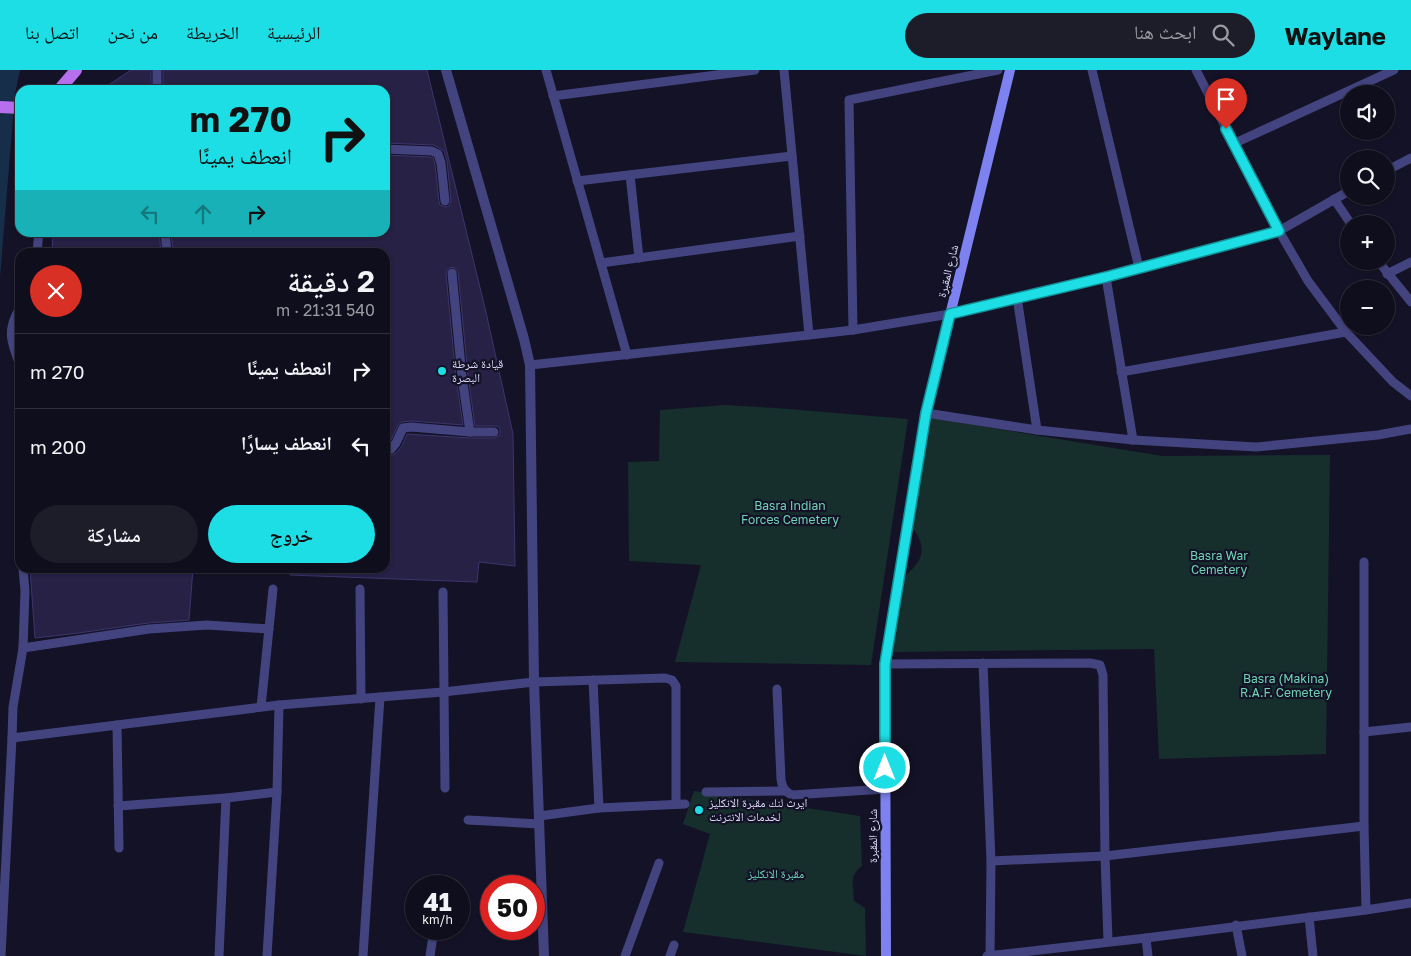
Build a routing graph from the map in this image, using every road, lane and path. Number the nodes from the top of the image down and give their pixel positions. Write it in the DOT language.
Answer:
graph roads {
  1 [pos="76,70"];
  2 [pos="157,70"];
  3 [pos="446,70"];
  4 [pos="546,70"];
  5 [pos="756,70"];
  6 [pos="784,70"];
  7 [pos="998,70"];
  8 [pos="1010,70"];
  9 [pos="1092,70"];
  10 [pos="1197,70"];
  11 [pos="1394,70"];
  12 [pos="63,85"];
  13 [pos="157,85"];
  14 [pos="553,96"];
  15 [pos="0,107"];
  16 [pos="15,108"];
  17 [pos="1233,144"];
  18 [pos="390,148"];
  19 [pos="792,156"];
  20 [pos="1411,158"];
  21 [pos="1395,166"];
  22 [pos="630,175"];
  23 [pos="577,181"];
  24 [pos="1340,196"];
  25 [pos="1334,199"];
  26 [pos="445,201"];
  27 [pos="1345,215"];
  28 [pos="1279,231"];
  29 [pos="800,236"];
  30 [pos="639,258"];
  31 [pos="1411,262"];
  32 [pos="601,263"];
  33 [pos="1139,268"];
  34 [pos="1384,270"];
  35 [pos="452,273"];
  36 [pos="1387,274"];
  37 [pos="1106,277"];
  38 [pos="1017,297"];
  39 [pos="1411,302"];
  40 [pos="950,314"];
  41 [pos="15,316"];
  42 [pos="1340,324"];
  43 [pos="853,330"];
  44 [pos="1340,333"];
  45 [pos="809,335"];
  46 [pos="1349,335"];
  47 [pos="15,348"];
  48 [pos="627,355"];
  49 [pos="530,365"];
  50 [pos="1121,372"];
  51 [pos="1411,396"];
  52 [pos="926,413"];
  53 [pos="1411,429"];
  54 [pos="1037,430"];
  55 [pos="470,432"];
  56 [pos="494,432"];
  57 [pos="1133,440"];
  58 [pos="390,449"];
  59 [pos="1364,562"];
  60 [pos="23,573"];
  61 [pos="360,588"];
  62 [pos="273,589"];
  63 [pos="443,592"];
  64 [pos="269,629"];
  65 [pos="23,648"];
  66 [pos="983,663"];
  67 [pos="885,664"];
  68 [pos="594,680"];
  69 [pos="534,682"];
  70 [pos="778,689"];
  71 [pos="443,692"];
  72 [pos="380,697"];
  73 [pos="361,699"];
  74 [pos="279,705"];
  75 [pos="261,707"];
  76 [pos="117,725"];
  77 [pos="1411,727"];
  78 [pos="1364,732"];
  79 [pos="12,738"];
  80 [pos="445,788"];
  81 [pos="885,789"];
  82 [pos="785,790"];
  83 [pos="276,792"];
  84 [pos="706,792"];
  85 [pos="226,798"];
  86 [pos="118,806"];
  87 [pos="599,808"];
  88 [pos="468,820"];
  89 [pos="539,820"];
  90 [pos="1364,826"];
  91 [pos="119,848"];
  92 [pos="1105,856"];
  93 [pos="991,861"];
  94 [pos="659,863"];
  95 [pos="1411,903"];
  96 [pos="1366,910"];
  97 [pos="1310,917"];
  98 [pos="1236,925"];
  99 [pos="1146,938"];
  100 [pos="432,940"];
  101 [pos="1108,941"];
  102 [pos="674,944"];
  103 [pos="0,956"];
  104 [pos="219,956"];
  105 [pos="268,956"];
  106 [pos="363,956"];
  107 [pos="430,956"];
  108 [pos="544,956"];
  109 [pos="625,956"];
  110 [pos="670,956"];
  111 [pos="886,956"];
  112 [pos="989,956"];
  113 [pos="1148,956"];
  114 [pos="1242,956"];
  115 [pos="1314,956"];
  1 -- 12 [label="main road"];
  2 -- 13 [label="street"];
  3 -- 49 [label="street"];
  4 -- 14 [label="street"];
  5 -- 14 [label="street"];
  6 -- 19 [label="street"];
  7 -- 43 [label="street"];
  8 -- 40 [label="main road, شارع المقبرة"];
  9 -- 33 [label="street"];
  10 -- 17 [label="street"];
  11 -- 17 [label="street"];
  14 -- 23 [label="street"];
  15 -- 16 [label="main road"];
  17 -- 28 [label="street"];
  18 -- 26 [label="street"];
  19 -- 22 [label="street"];
  19 -- 29 [label="street"];
  20 -- 21 [label="street"];
  22 -- 23 [label="street"];
  22 -- 30 [label="street"];
  23 -- 32 [label="street"];
  24 -- 25 [label="street"];
  25 -- 27 [label="street"];
  25 -- 28 [label="street"];
  28 -- 33 [label="street"];
  28 -- 42 [label="street"];
  29 -- 30 [label="street"];
  29 -- 45 [label="street"];
  30 -- 32 [label="street"];
  31 -- 36 [label="street"];
  32 -- 48 [label="street"];
  33 -- 37 [label="street"];
  34 -- 36 [label="street"];
  35 -- 55 [label="street"];
  36 -- 39 [label="street"];
  37 -- 38 [label="street"];
  37 -- 50 [label="street"];
  38 -- 40 [label="street"];
  38 -- 54 [label="street"];
  40 -- 43 [label="street"];
  40 -- 52 [label="main road, شارع المقبرة"];
  41 -- 47 [label="street"];
  43 -- 45 [label="street"];
  44 -- 50 [label="street"];
  45 -- 48 [label="street"];
  46 -- 51 [label="street"];
  48 -- 49 [label="street"];
  49 -- 69 [label="street"];
  50 -- 57 [label="street"];
  52 -- 54 [label="street"];
  52 -- 67 [label="main road, شارع المقبرة"];
  53 -- 57 [label="street"];
  54 -- 57 [label="street"];
  55 -- 56 [label="street"];
  55 -- 58 [label="street"];
  59 -- 78 [label="street"];
  60 -- 65 [label="street"];
  61 -- 73 [label="street"];
  62 -- 64 [label="street"];
  63 -- 71 [label="street"];
  64 -- 65 [label="street"];
  64 -- 75 [label="street"];
  65 -- 79 [label="street"];
  66 -- 67 [label="street"];
  66 -- 92 [label="street"];
  66 -- 93 [label="street"];
  67 -- 81 [label="main road, شارع المقبرة"];
  68 -- 69 [label="street"];
  68 -- 87 [label="street"];
  68 -- 87 [label="street"];
  69 -- 71 [label="street"];
  69 -- 89 [label="street"];
  70 -- 82 [label="street"];
  71 -- 72 [label="street"];
  71 -- 80 [label="street"];
  72 -- 73 [label="street"];
  72 -- 106 [label="street"];
  73 -- 74 [label="street"];
  74 -- 75 [label="street"];
  74 -- 83 [label="street"];
  75 -- 76 [label="street"];
  76 -- 79 [label="street"];
  76 -- 86 [label="street"];
  77 -- 78 [label="street"];
  78 -- 90 [label="street"];
  79 -- 103 [label="street"];
  81 -- 82 [label="street"];
  81 -- 111 [label="main road, شارع المقبرة"];
  82 -- 84 [label="street"];
  83 -- 85 [label="street"];
  83 -- 105 [label="street"];
  85 -- 86 [label="street"];
  85 -- 104 [label="street"];
  86 -- 91 [label="street"];
  87 -- 89 [label="street"];
  88 -- 89 [label="street"];
  89 -- 108 [label="street"];
  90 -- 92 [label="street"];
  90 -- 96 [label="street"];
  92 -- 93 [label="street"];
  92 -- 101 [label="street"];
  93 -- 112 [label="street"];
  94 -- 109 [label="street"];
  95 -- 96 [label="street"];
  96 -- 97 [label="street"];
  97 -- 98 [label="street"];
  97 -- 115 [label="street"];
  98 -- 99 [label="street"];
  98 -- 114 [label="street"];
  99 -- 101 [label="street"];
  99 -- 113 [label="street"];
  100 -- 107 [label="street"];
  101 -- 112 [label="street"];
  102 -- 110 [label="street"];
}
